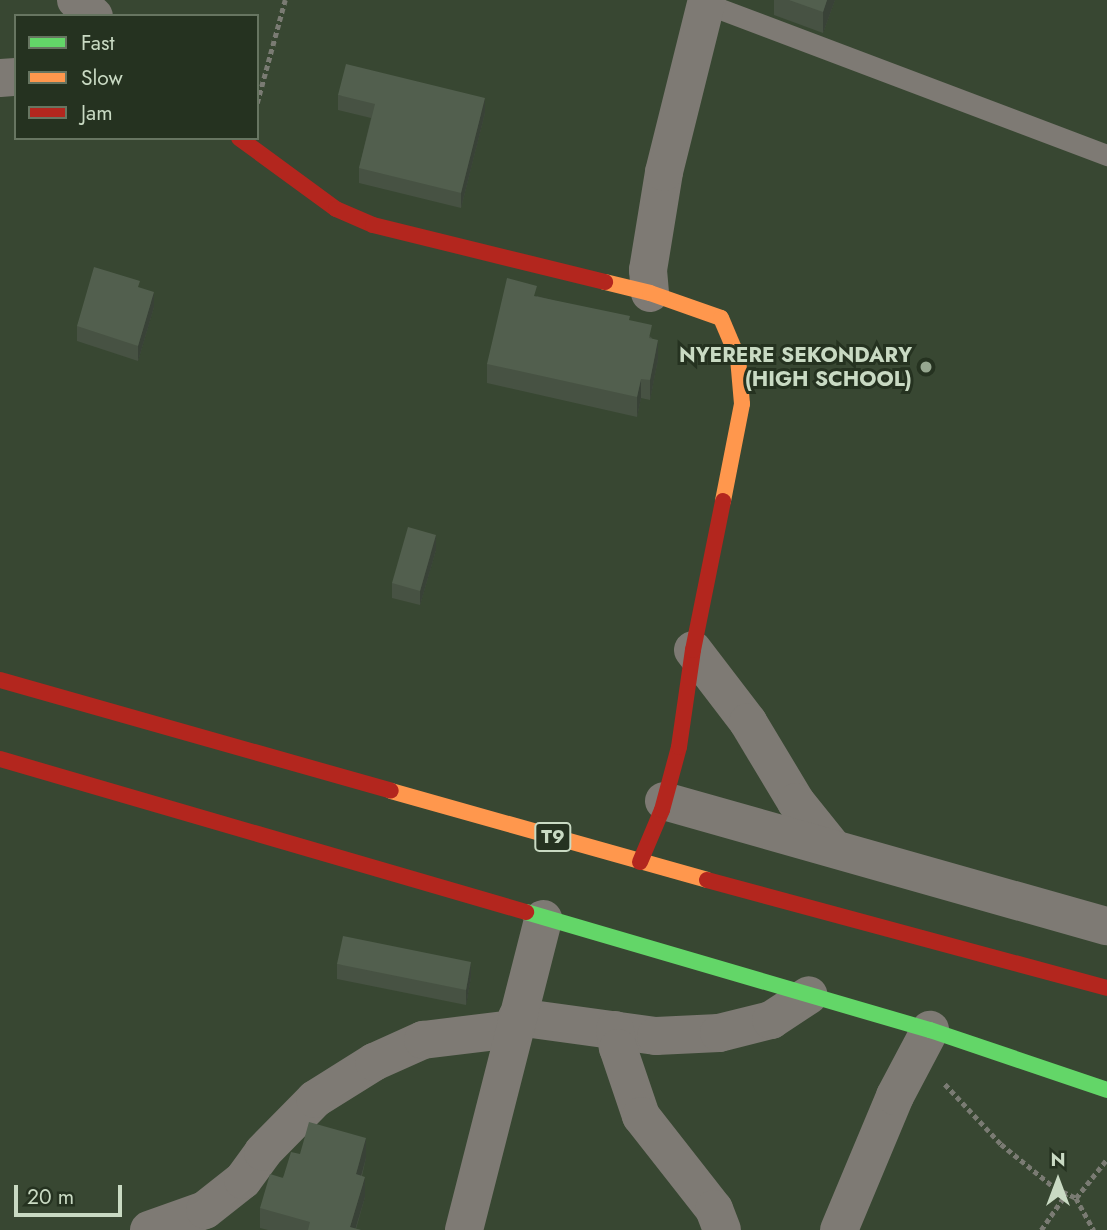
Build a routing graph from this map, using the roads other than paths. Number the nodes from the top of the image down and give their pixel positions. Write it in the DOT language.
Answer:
graph roads {
  1 [pos="76,0"];
  2 [pos="706,1"];
  3 [pos="92,14"];
  4 [pos="242,140"];
  5 [pos="1107,155"];
  6 [pos="650,293"];
  7 [pos="693,650"];
  8 [pos="0,680"];
  9 [pos="0,759"];
  10 [pos="664,801"];
  11 [pos="833,848"];
  12 [pos="640,862"];
  13 [pos="543,919"];
  14 [pos="1107,926"];
  15 [pos="1107,988"];
  16 [pos="809,995"];
  17 [pos="516,1023"];
  18 [pos="615,1030"];
  19 [pos="924,1043"];
  20 [pos="1107,1090"];
  21 [pos="149,1230"];
  22 [pos="464,1230"];
  23 [pos="722,1230"];
  24 [pos="839,1230"];
  1 -- 3 [label="street"];
  2 -- 5 [label="lane"];
  2 -- 6 [label="street"];
  4 -- 6 [label="main road"];
  6 -- 7 [label="main road"];
  7 -- 10 [label="main road"];
  7 -- 11 [label="street"];
  8 -- 12 [label="main road, T9"];
  9 -- 13 [label="main road"];
  10 -- 11 [label="street"];
  10 -- 12 [label="main road"];
  11 -- 14 [label="street"];
  12 -- 15 [label="main road, T9"];
  13 -- 16 [label="main road"];
  13 -- 17 [label="street"];
  16 -- 18 [label="street"];
  16 -- 19 [label="main road"];
  17 -- 18 [label="street"];
  17 -- 21 [label="street"];
  17 -- 22 [label="street"];
  18 -- 23 [label="street"];
  19 -- 20 [label="main road"];
  19 -- 24 [label="street"];
}
